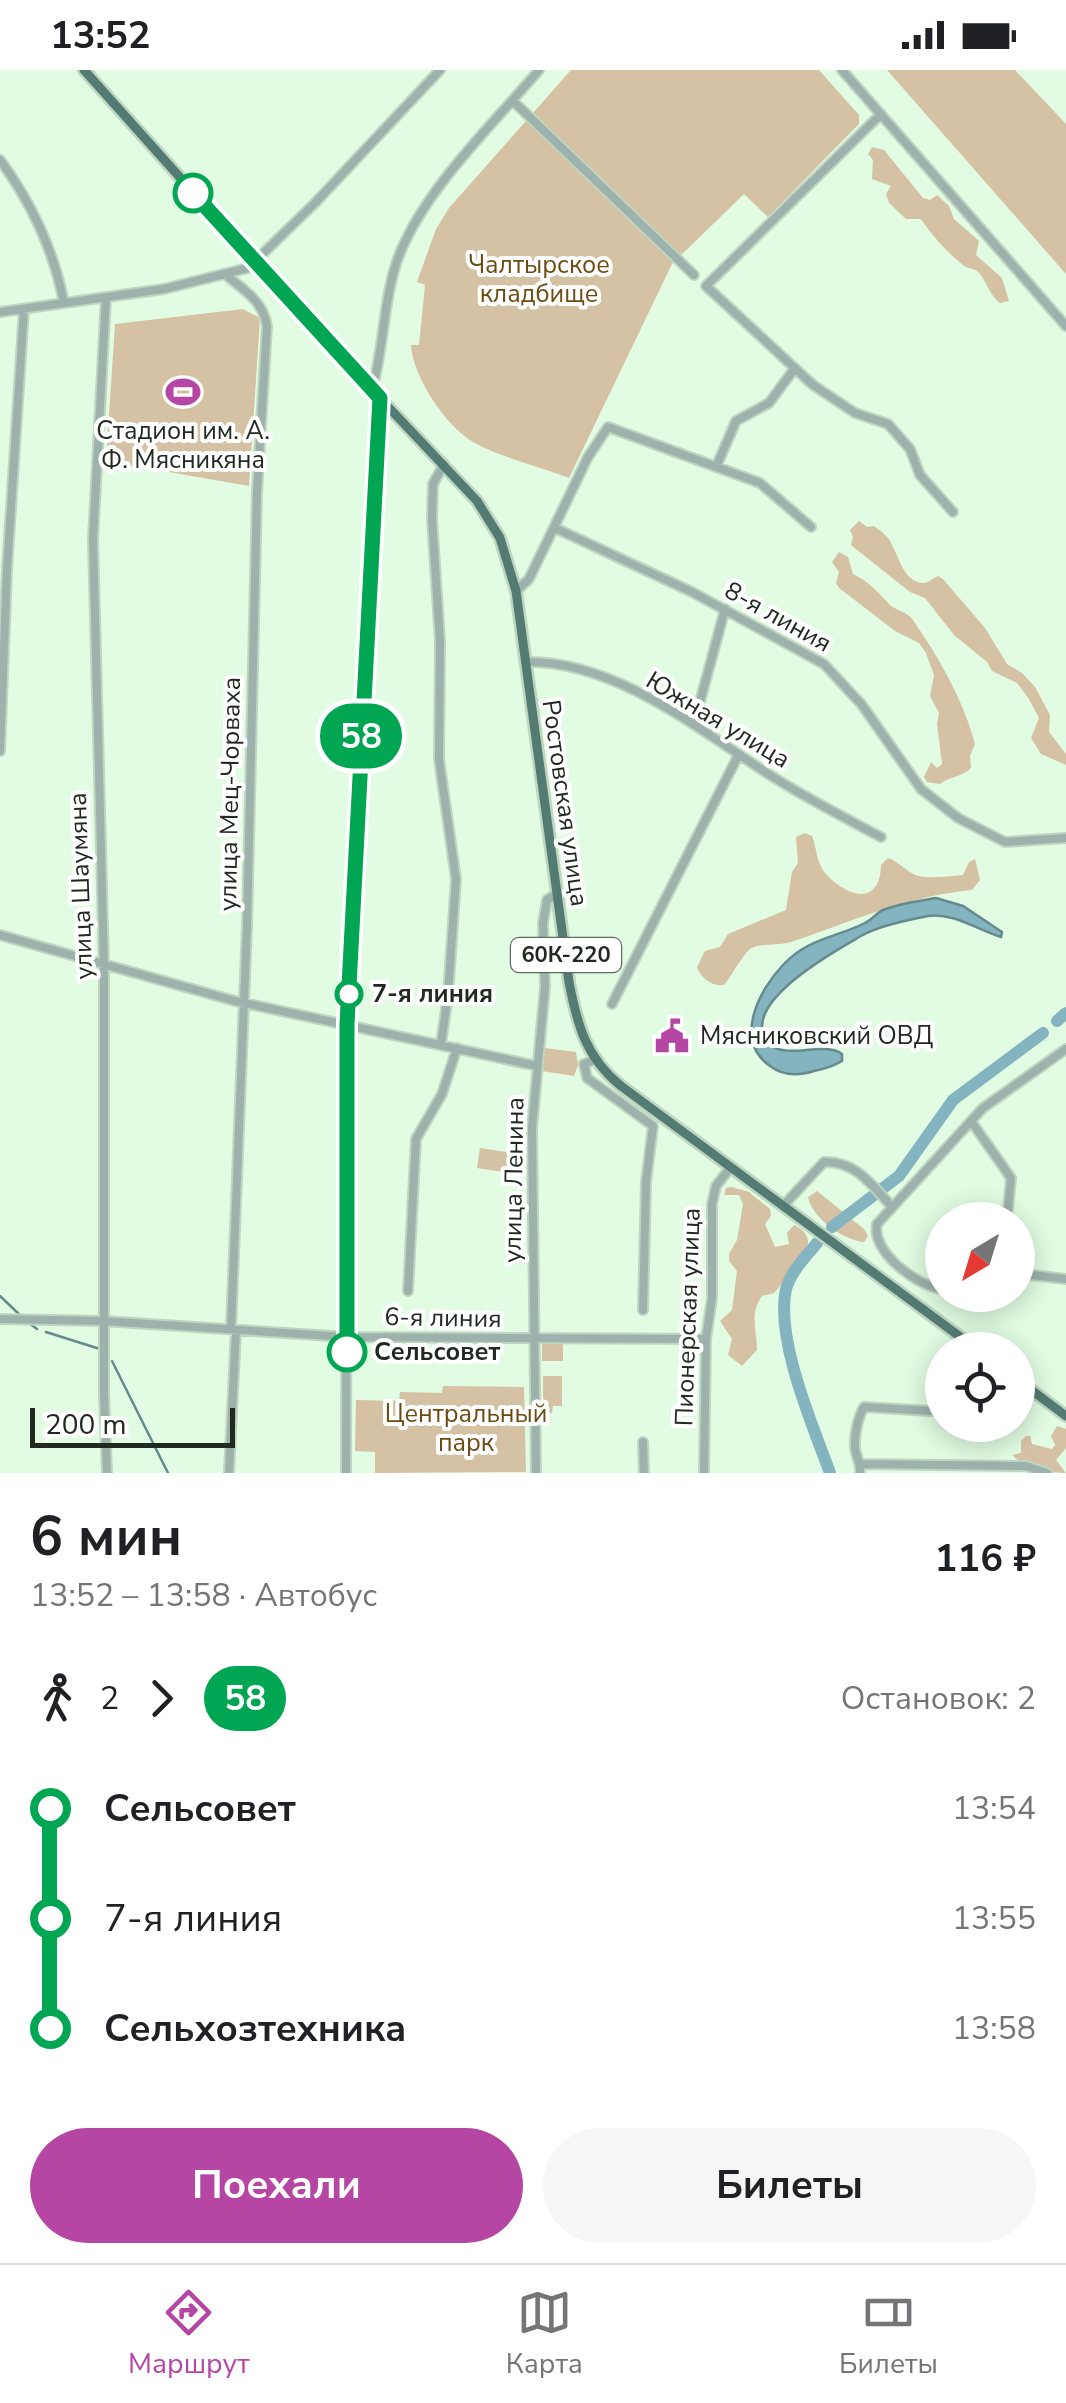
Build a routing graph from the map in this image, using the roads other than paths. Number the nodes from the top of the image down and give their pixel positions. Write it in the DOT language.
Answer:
graph roads {
  1 [pos="84,70"];
  2 [pos="440,70"];
  3 [pos="539,70"];
  4 [pos="842,70"];
  5 [pos="513,101"];
  6 [pos="881,114"];
  7 [pos="0,160"];
  8 [pos="257,263"];
  9 [pos="694,275"];
  10 [pos="228,276"];
  11 [pos="106,298"];
  12 [pos="64,303"];
  13 [pos="24,309"];
  14 [pos="0,312"];
  15 [pos="1066,326"];
  16 [pos="795,368"];
  17 [pos="376,394"];
  18 [pos="444,464"];
  19 [pos="716,466"];
  20 [pos="953,512"];
  21 [pos="811,527"];
  22 [pos="556,528"];
  23 [pos="516,591"];
  24 [pos="725,609"];
  25 [pos="526,662"];
  26 [pos="694,724"];
  27 [pos="0,750"];
  28 [pos="739,754"];
  29 [pos="881,837"];
  30 [pos="1066,838"];
  31 [pos="557,894"];
  32 [pos="0,936"];
  33 [pos="104,966"];
  34 [pos="244,1003"];
  35 [pos="612,1004"];
  36 [pos="347,1024"];
  37 [pos="441,1044"];
  38 [pos="457,1048"];
  39 [pos="1066,1049"];
  40 [pos="594,1060"];
  41 [pos="537,1066"];
  42 [pos="970,1121"];
  43 [pos="730,1168"];
  44 [pos="1009,1202"];
  45 [pos="782,1206"];
  46 [pos="892,1207"];
  47 [pos="1035,1275"];
  48 [pos="1066,1279"];
  49 [pos="925,1284"];
  50 [pos="408,1291"];
  51 [pos="643,1310"];
  52 [pos="4,1319"];
  53 [pos="103,1321"];
  54 [pos="234,1329"];
  55 [pos="953,1332"];
  56 [pos="347,1337"];
  57 [pos="534,1339"];
  58 [pos="706,1339"];
  59 [pos="1035,1393"];
  60 [pos="925,1411"];
  61 [pos="1066,1416"];
  62 [pos="643,1442"];
  63 [pos="861,1468"];
  64 [pos="107,1473"];
  65 [pos="229,1473"];
  66 [pos="346,1473"];
  67 [pos="536,1473"];
  68 [pos="644,1473"];
  69 [pos="704,1473"];
  70 [pos="1046,1473"];
  1 -- 8 [label="main road, Ростовская улица / 60К-220"];
  2 -- 8 [label="street"];
  3 -- 5 [label="street"];
  4 -- 6 [label="street"];
  5 -- 9 [label="street"];
  5 -- 17 [label="street"];
  6 -- 15 [label="street"];
  6 -- 16 [label="street"];
  7 -- 12 [label="street"];
  8 -- 10 [label="street"];
  8 -- 17 [label="main road, Ростовская улица / 60К-220"];
  10 -- 11 [label="street"];
  10 -- 34 [label="street, улица Мец-Чорваха"];
  11 -- 12 [label="street"];
  11 -- 33 [label="street, улица Шаумяна"];
  12 -- 13 [label="street"];
  13 -- 14 [label="street"];
  13 -- 27 [label="street"];
  16 -- 19 [label="street"];
  16 -- 20 [label="street"];
  17 -- 18 [label="main road, Ростовская улица / 60К-220"];
  17 -- 36 [label="street"];
  18 -- 23 [label="main road, Ростовская улица / 60К-220"];
  18 -- 37 [label="street"];
  19 -- 21 [label="street"];
  19 -- 22 [label="street"];
  22 -- 23 [label="street"];
  22 -- 24 [label="street, 8-я линия"];
  23 -- 25 [label="main road, Ростовская улица / 60К-220"];
  24 -- 26 [label="street"];
  24 -- 30 [label="street, 8-я линия"];
  25 -- 26 [label="street, Южная улица"];
  25 -- 31 [label="main road, Ростовская улица / 60К-220"];
  26 -- 28 [label="street, Южная улица"];
  28 -- 29 [label="street, Южная улица"];
  28 -- 35 [label="street"];
  31 -- 40 [label="main road, Ростовская улица / 60К-220"];
  31 -- 41 [label="street, улица Ленина"];
  32 -- 33 [label="street"];
  33 -- 34 [label="street"];
  33 -- 53 [label="street, улица Шаумяна"];
  34 -- 36 [label="street"];
  34 -- 54 [label="street, улица Мец-Чорваха"];
  36 -- 37 [label="street"];
  36 -- 56 [label="street"];
  37 -- 38 [label="street"];
  38 -- 41 [label="street"];
  38 -- 50 [label="street"];
  39 -- 42 [label="street"];
  40 -- 43 [label="main road, Ростовская улица / 60К-220"];
  40 -- 51 [label="street"];
  41 -- 57 [label="street, улица Ленина"];
  42 -- 44 [label="street"];
  42 -- 46 [label="street"];
  43 -- 45 [label="main road, Ростовская улица / 60К-220"];
  43 -- 58 [label="street, Пионерская улица"];
  45 -- 46 [label="street"];
  45 -- 55 [label="main road, Ростовская улица / 60К-220"];
  46 -- 49 [label="street"];
  47 -- 48 [label="street"];
  52 -- 53 [label="street, 6-я линия"];
  53 -- 54 [label="street, 6-я линия"];
  53 -- 64 [label="street, улица Шаумяна"];
  54 -- 56 [label="street, 6-я линия"];
  54 -- 65 [label="street, улица Мец-Чорваха"];
  56 -- 57 [label="street, 6-я линия"];
  56 -- 66 [label="street"];
  57 -- 58 [label="street, 6-я линия"];
  57 -- 67 [label="street, улица Ленина"];
  58 -- 69 [label="street, Пионерская улица"];
  59 -- 61 [label="main road"];
  60 -- 63 [label="street"];
  62 -- 68 [label="street"];
  63 -- 70 [label="street"];
}
